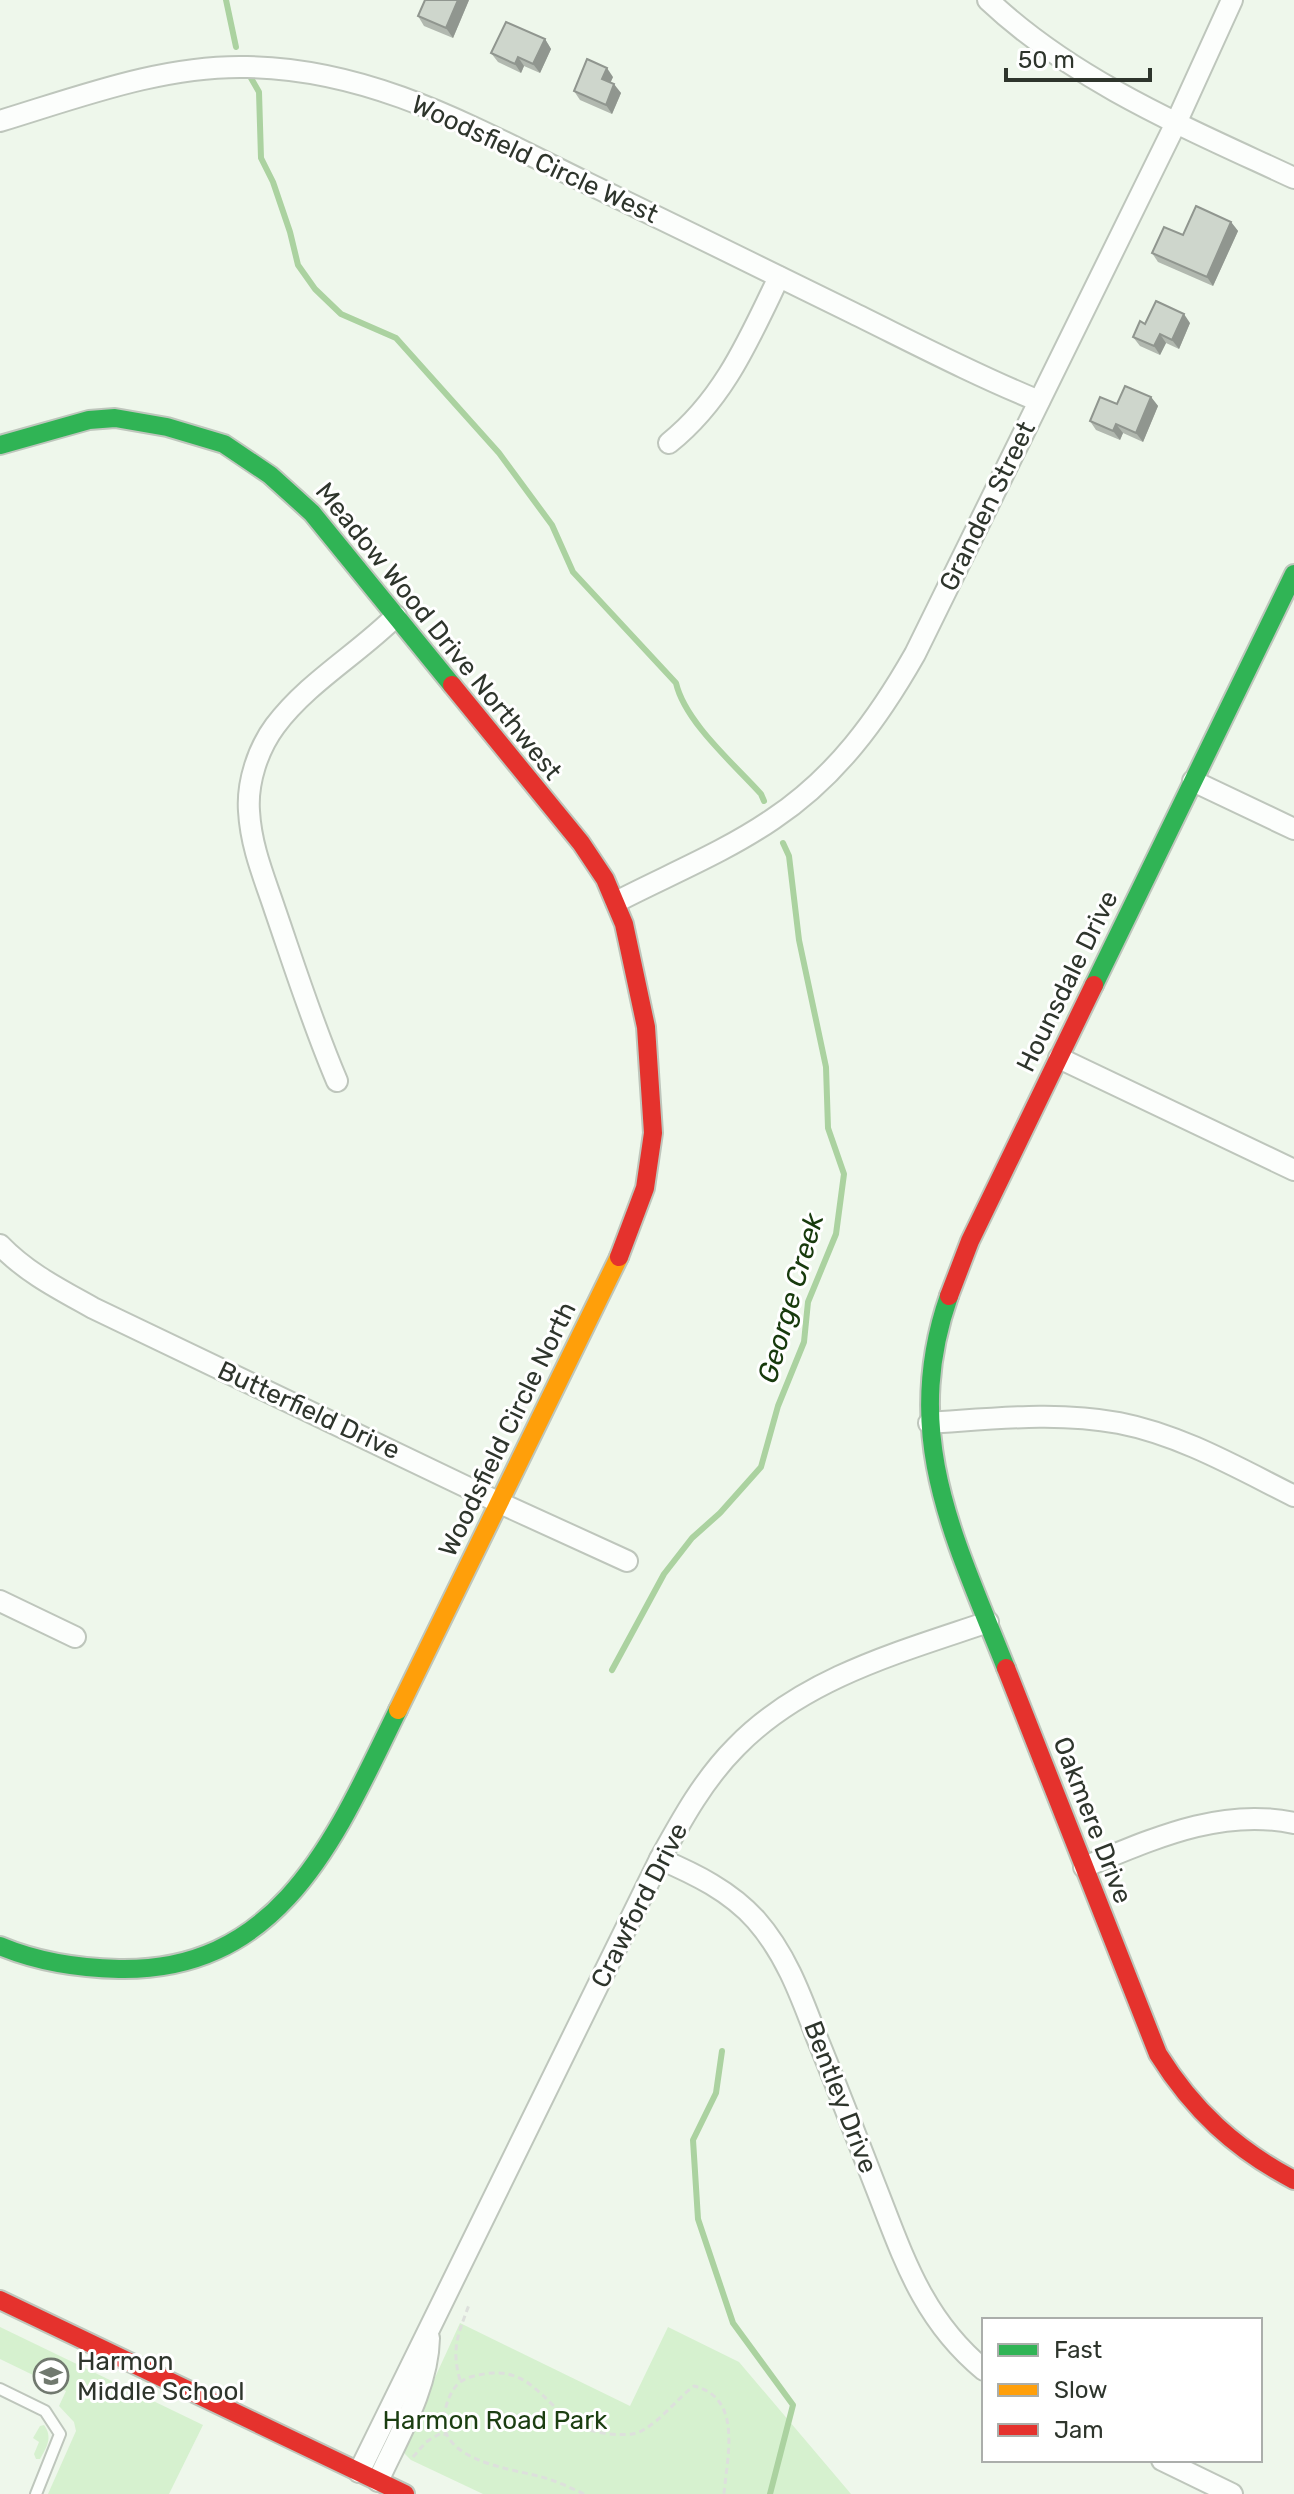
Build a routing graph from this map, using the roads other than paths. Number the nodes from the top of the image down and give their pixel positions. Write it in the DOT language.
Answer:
graph roads {
  1 [pos="988,0"];
  2 [pos="1232,0"];
  3 [pos="0,121"];
  4 [pos="1176,123"];
  5 [pos="1294,178"];
  6 [pos="779,277"];
  7 [pos="1039,401"];
  8 [pos="669,443"];
  9 [pos="0,445"];
  10 [pos="1294,574"];
  11 [pos="396,616"];
  12 [pos="1193,781"];
  13 [pos="1294,829"];
  14 [pos="616,902"];
  15 [pos="1059,1058"];
  16 [pos="337,1081"];
  17 [pos="1294,1170"];
  18 [pos="0,1245"];
  19 [pos="929,1423"];
  20 [pos="1294,1496"];
  21 [pos="500,1503"];
  22 [pos="627,1561"];
  23 [pos="0,1601"];
  24 [pos="988,1622"];
  25 [pos="75,1637"];
  26 [pos="1294,1823"];
  27 [pos="660,1859"];
  28 [pos="1084,1867"];
  29 [pos="0,1946"];
  30 [pos="1294,2180"];
  31 [pos="0,2300"];
  32 [pos="982,2368"];
  33 [pos="0,2389"];
  34 [pos="1166,2462"];
  35 [pos="369,2477"];
  36 [pos="36,2494"];
  37 [pos="405,2494"];
  38 [pos="1232,2494"];
  1 -- 4 [label="street"];
  2 -- 4 [label="street, Granden Street"];
  3 -- 6 [label="street, Woodsfield Circle West"];
  4 -- 5 [label="street"];
  4 -- 7 [label="street, Granden Street"];
  6 -- 7 [label="street, Woodsfield Circle West"];
  6 -- 8 [label="street"];
  7 -- 14 [label="street, Granden Street"];
  9 -- 11 [label="street, Meadow Wood Drive Northwest"];
  10 -- 12 [label="street, Hounsdale Drive"];
  11 -- 14 [label="street, Meadow Wood Drive Northwest"];
  11 -- 16 [label="street"];
  12 -- 13 [label="street"];
  12 -- 15 [label="street, Hounsdale Drive"];
  14 -- 21 [label="street, Woodsfield Circle North"];
  15 -- 17 [label="street"];
  15 -- 19 [label="street, Hounsdale Drive"];
  18 -- 21 [label="street, Butterfield Drive"];
  19 -- 20 [label="street"];
  19 -- 24 [label="street, Oakmere Drive"];
  21 -- 22 [label="street, Butterfield Drive"];
  21 -- 29 [label="street, Woodsfield Circle North"];
  23 -- 25 [label="street"];
  24 -- 27 [label="street, Crawford Drive"];
  24 -- 28 [label="street, Oakmere Drive"];
  26 -- 28 [label="street"];
  27 -- 32 [label="street, Bentley Drive"];
  27 -- 35 [label="street, Crawford Drive"];
  28 -- 30 [label="street, Oakmere Drive"];
  31 -- 35 [label="street"];
  33 -- 36 [label="lane"];
  34 -- 38 [label="street"];
  35 -- 37 [label="street"];
}
